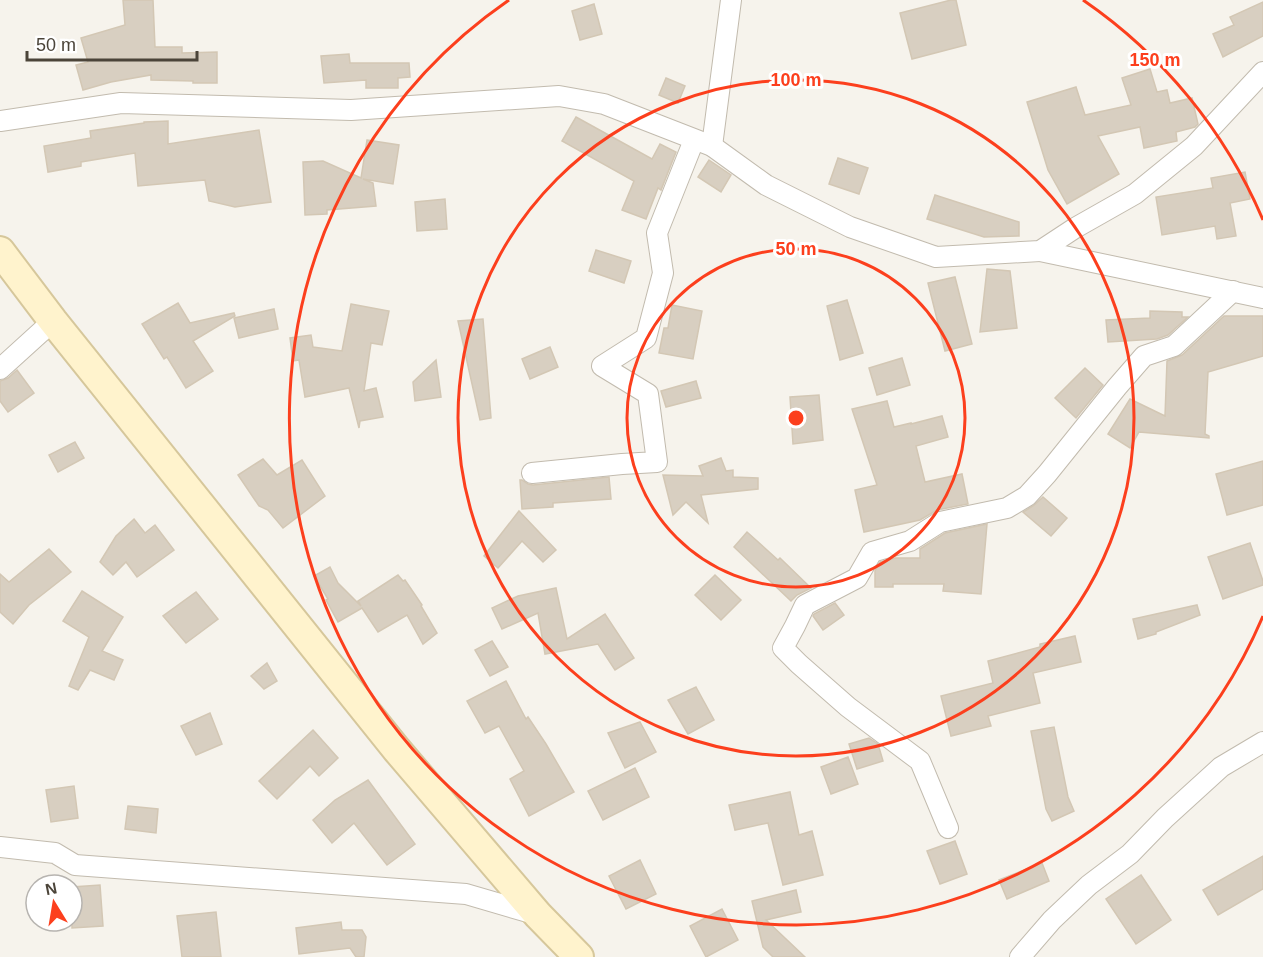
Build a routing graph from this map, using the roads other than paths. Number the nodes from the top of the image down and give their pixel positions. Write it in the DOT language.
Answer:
graph roads {
  1 [pos="731,0"];
  2 [pos="1263,72"];
  3 [pos="0,121"];
  4 [pos="703,143"];
  5 [pos="0,251"];
  6 [pos="1040,251"];
  7 [pos="1233,291"];
  8 [pos="1263,298"];
  9 [pos="52,321"];
  10 [pos="0,369"];
  11 [pos="532,473"];
  12 [pos="1263,742"];
  13 [pos="948,828"];
  14 [pos="0,847"];
  15 [pos="538,915"];
  16 [pos="579,957"];
  17 [pos="1020,957"];
  1 -- 4 [label="street"];
  2 -- 6 [label="street"];
  3 -- 4 [label="street"];
  4 -- 6 [label="street"];
  4 -- 11 [label="street"];
  5 -- 9 [label="main road"];
  6 -- 7 [label="street"];
  7 -- 8 [label="street"];
  7 -- 13 [label="street"];
  9 -- 10 [label="street"];
  9 -- 15 [label="main road"];
  12 -- 17 [label="street"];
  14 -- 15 [label="street"];
  15 -- 16 [label="main road"];
}
